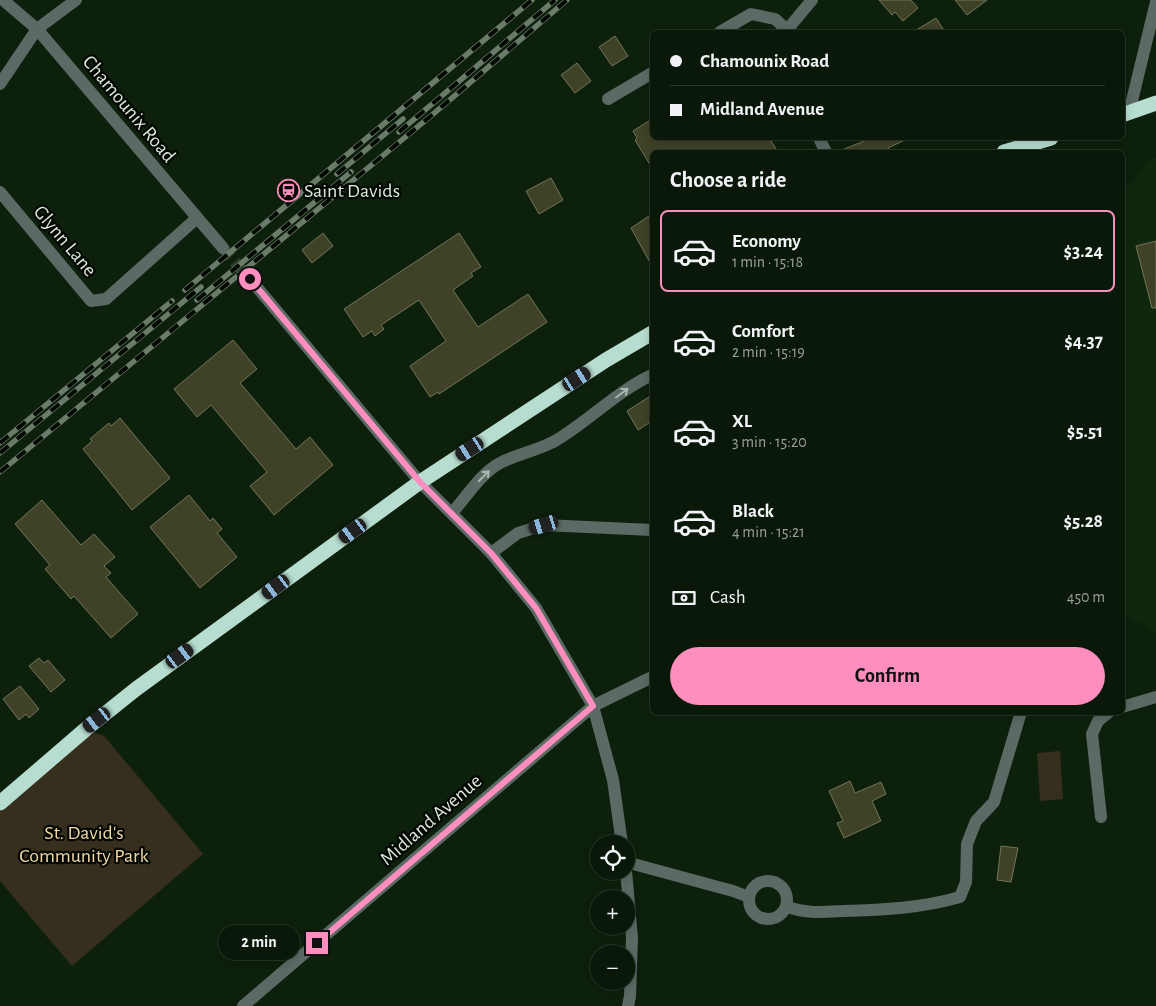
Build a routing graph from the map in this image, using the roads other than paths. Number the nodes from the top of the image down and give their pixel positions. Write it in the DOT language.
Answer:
graph roads {
  1 [pos="2,0"];
  2 [pos="76,0"];
  3 [pos="812,0"];
  4 [pos="1156,2"];
  5 [pos="1155,22"];
  6 [pos="38,30"];
  7 [pos="723,30"];
  8 [pos="787,30"];
  9 [pos="789,30"];
  10 [pos="650,74"];
  11 [pos="0,84"];
  12 [pos="608,99"];
  13 [pos="1156,103"];
  14 [pos="1156,109"];
  15 [pos="1126,114"];
  16 [pos="1044,140"];
  17 [pos="1011,150"];
  18 [pos="0,192"];
  19 [pos="197,218"];
  20 [pos="223,248"];
  21 [pos="250,279"];
  22 [pos="650,334"];
  23 [pos="650,376"];
  24 [pos="420,482"];
  25 [pos="452,513"];
  26 [pos="650,530"];
  27 [pos="491,553"];
  28 [pos="650,678"];
  29 [pos="1156,697"];
  30 [pos="593,706"];
  31 [pos="1125,706"];
  32 [pos="1020,715"];
  33 [pos="1105,715"];
  34 [pos="0,804"];
  35 [pos="1101,818"];
  36 [pos="621,835"];
  37 [pos="635,864"];
  38 [pos="627,880"];
  39 [pos="749,897"];
  40 [pos="786,906"];
  41 [pos="243,1006"];
  42 [pos="628,1006"];
  1 -- 6 [label="street, Chamounix Road"];
  2 -- 6 [label="street"];
  3 -- 9 [label="street"];
  4 -- 5 [label="street"];
  5 -- 15 [label="street"];
  6 -- 11 [label="street"];
  6 -- 19 [label="street, Chamounix Road"];
  7 -- 8 [label="street"];
  10 -- 12 [label="street"];
  13 -- 15 [label="highway"];
  14 -- 15 [label="highway"];
  16 -- 17 [label="highway"];
  18 -- 19 [label="street, Glynn Lane"];
  19 -- 20 [label="street, Chamounix Road"];
  21 -- 24 [label="street"];
  22 -- 24 [label="highway"];
  25 -- 23 [label="street, one-way"];
  24 -- 25 [label="street"];
  24 -- 34 [label="highway"];
  25 -- 27 [label="street"];
  26 -- 27 [label="street"];
  27 -- 30 [label="street"];
  28 -- 30 [label="street, Midland Avenue"];
  29 -- 31 [label="street"];
  30 -- 36 [label="street"];
  30 -- 41 [label="street, Midland Avenue"];
  32 -- 40 [label="street"];
  33 -- 35 [label="street"];
  37 -- 39 [label="street"];
  38 -- 42 [label="street"];
  39 -- 40 [label="street"];
  39 -- 40 [label="street"];
}
